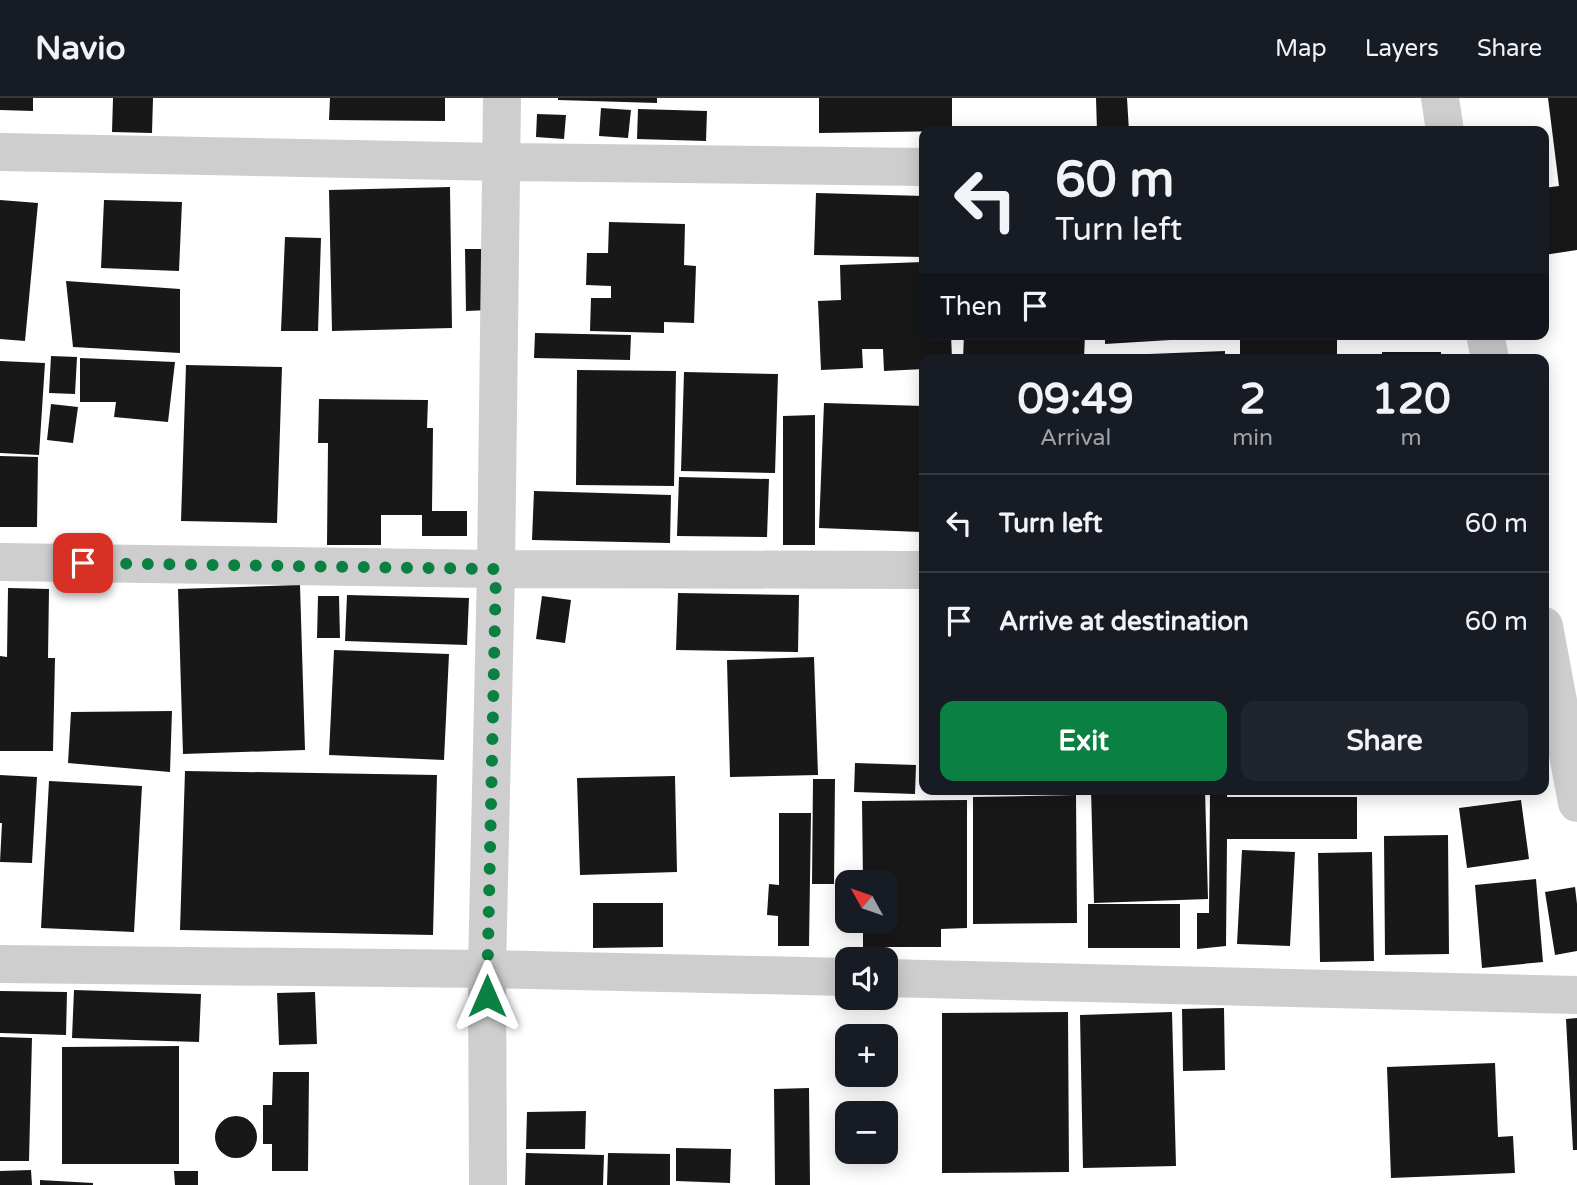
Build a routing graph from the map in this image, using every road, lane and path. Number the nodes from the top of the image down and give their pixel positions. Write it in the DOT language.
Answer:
graph roads {
  1 [pos="502,98"];
  2 [pos="1440,98"];
  3 [pos="1445,126"];
  4 [pos="0,152"];
  5 [pos="501,162"];
  6 [pos="919,167"];
  7 [pos="0,562"];
  8 [pos="496,569"];
  9 [pos="919,570"];
  10 [pos="1549,652"];
  11 [pos="1577,803"];
  12 [pos="0,964"];
  13 [pos="487,969"];
  14 [pos="835,977"];
  15 [pos="898,978"];
  16 [pos="1577,995"];
  17 [pos="488,1185"];
  1 -- 5 [label="street"];
  2 -- 3 [label="street"];
  4 -- 5 [label="street"];
  5 -- 6 [label="street"];
  5 -- 8 [label="street"];
  7 -- 8 [label="street"];
  8 -- 9 [label="street"];
  8 -- 13 [label="street"];
  10 -- 11 [label="street"];
  12 -- 13 [label="street"];
  13 -- 14 [label="street"];
  13 -- 17 [label="street"];
  15 -- 16 [label="street"];
}
